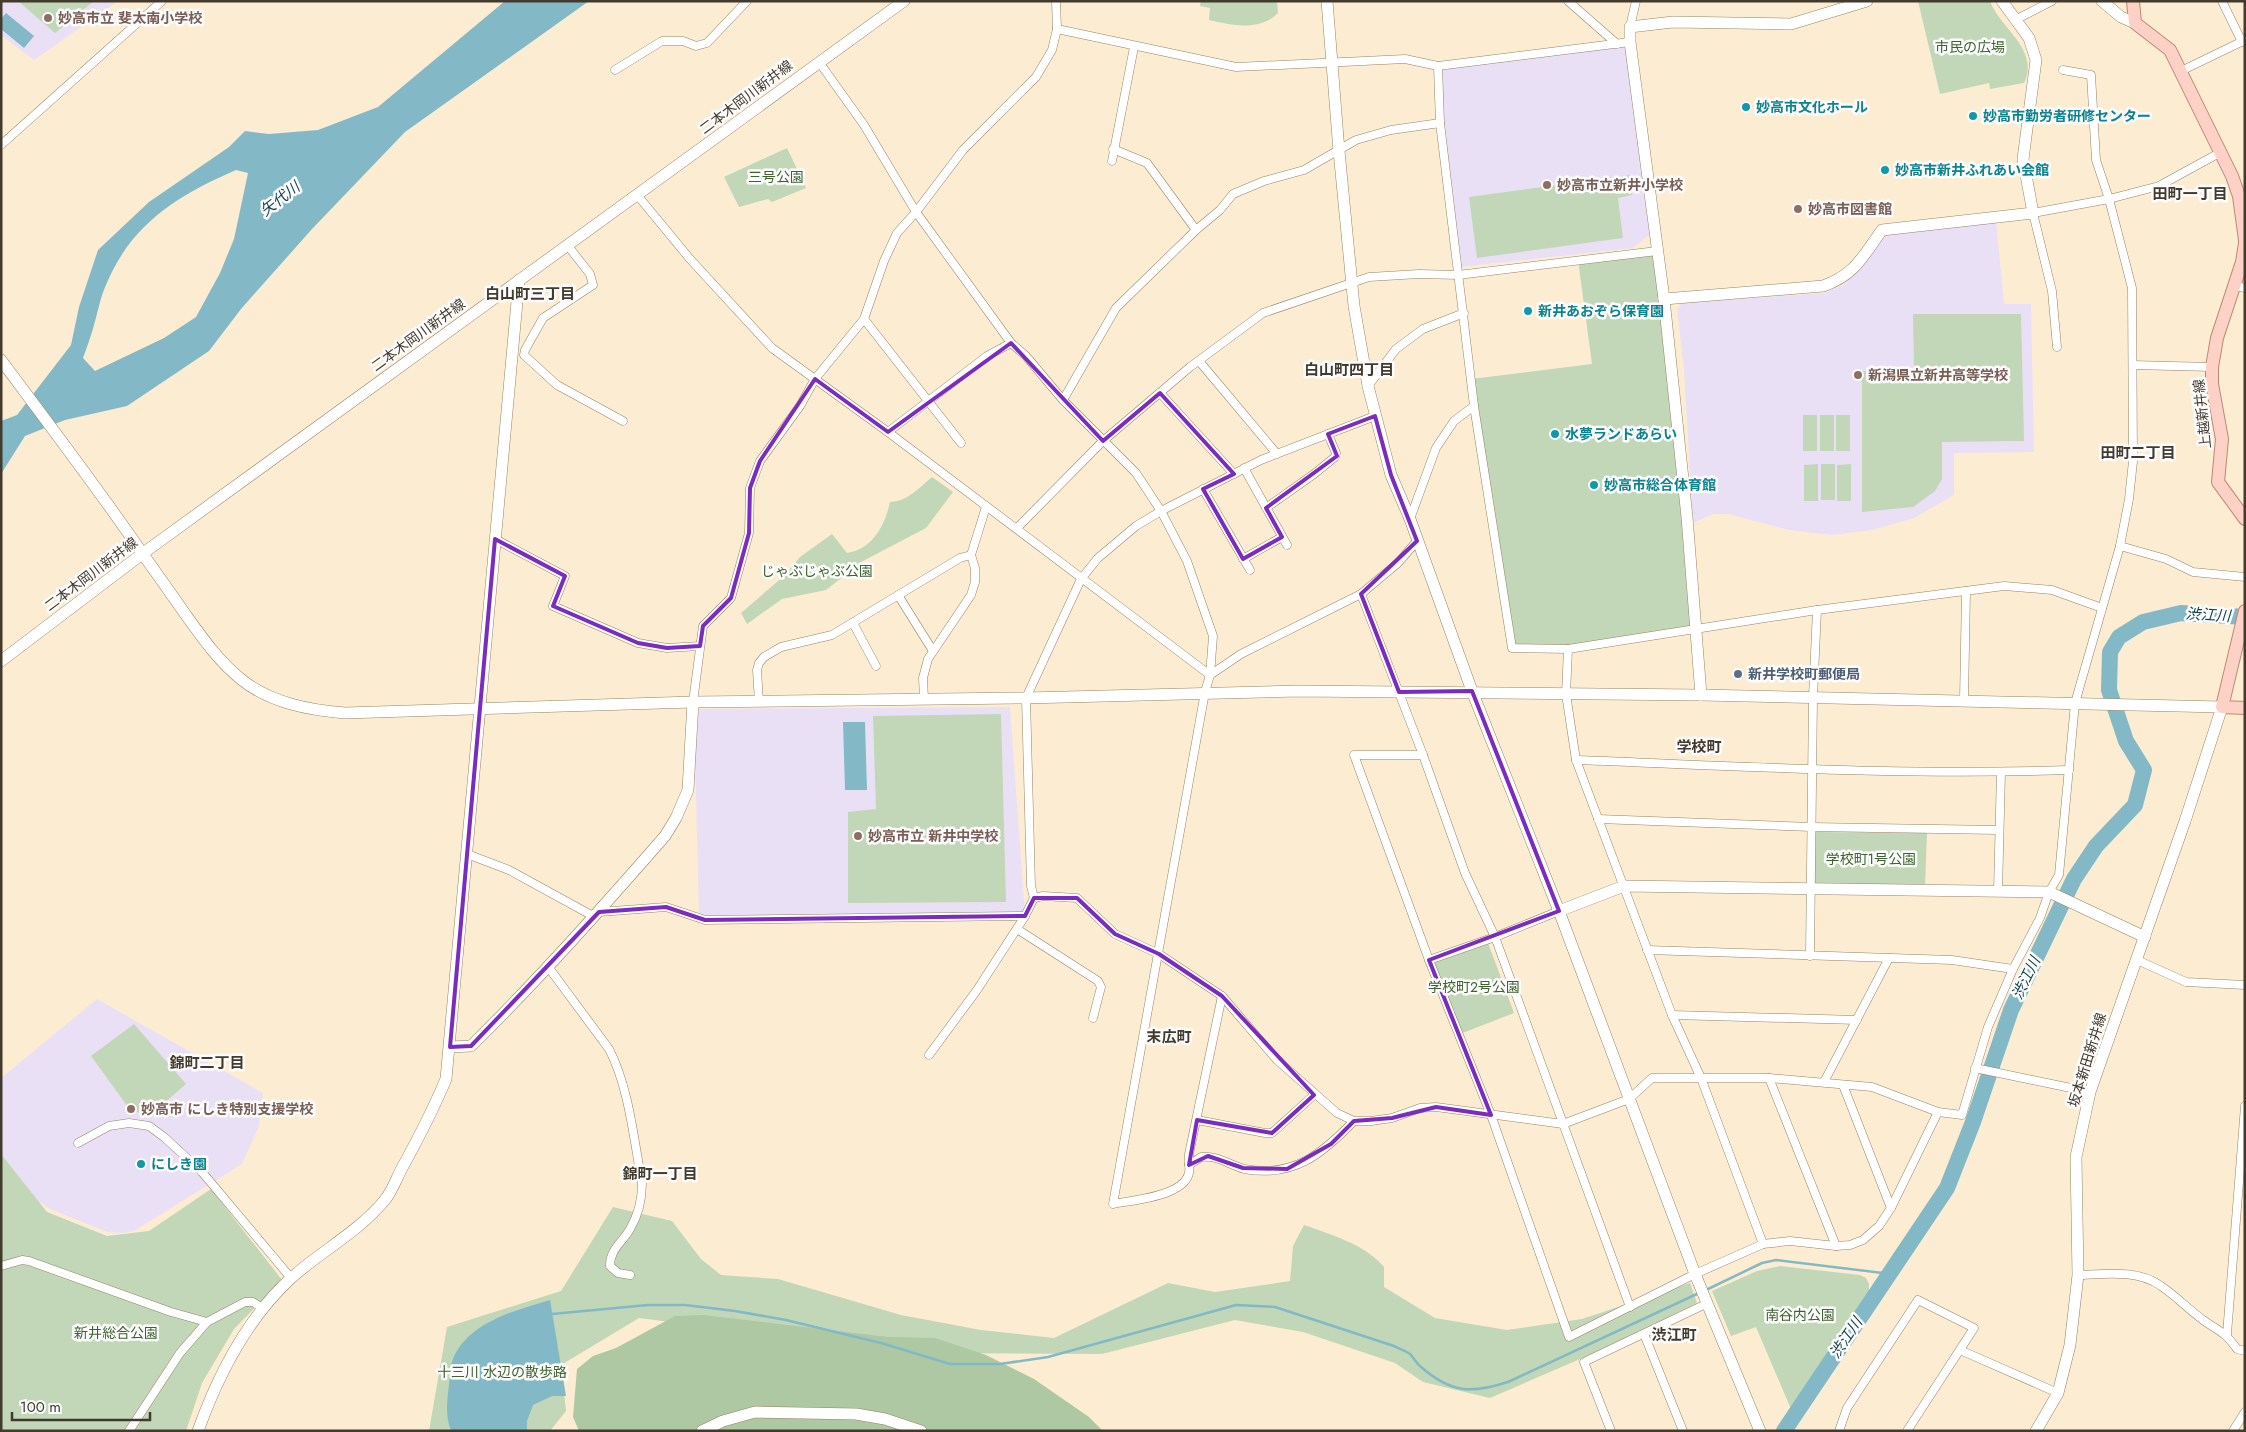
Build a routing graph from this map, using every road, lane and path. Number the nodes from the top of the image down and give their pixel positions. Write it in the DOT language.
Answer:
graph roads {
  1 [pos="162,1"];
  2 [pos="747,1"];
  3 [pos="904,1"];
  4 [pos="1056,1"];
  5 [pos="1327,1"];
  6 [pos="1568,1"];
  7 [pos="1636,1"];
  8 [pos="1866,1"];
  9 [pos="2002,1"];
  10 [pos="2052,1"];
  11 [pos="2133,1"];
  12 [pos="2222,1"];
  13 [pos="2102,2"];
  14 [pos="2015,20"];
  15 [pos="2135,23"];
  16 [pos="1630,27"];
  17 [pos="1057,29"];
  18 [pos="2244,41"];
  19 [pos="1630,42"];
  20 [pos="1617,44"];
  21 [pos="1134,46"];
  22 [pos="819,62"];
  23 [pos="1332,64"];
  24 [pos="1438,66"];
  25 [pos="615,70"];
  26 [pos="2063,70"];
  27 [pos="2181,71"];
  28 [pos="1440,123"];
  29 [pos="1,145"];
  30 [pos="1113,149"];
  31 [pos="1339,152"];
  32 [pos="2221,152"];
  33 [pos="1112,161"];
  34 [pos="638,196"];
  35 [pos="2109,199"];
  36 [pos="916,212"];
  37 [pos="2033,213"];
  38 [pos="1196,230"];
  39 [pos="2245,241"];
  40 [pos="568,246"];
  41 [pos="1657,250"];
  42 [pos="1458,275"];
  43 [pos="519,280"];
  44 [pos="1352,282"];
  45 [pos="2240,287"];
  46 [pos="1664,299"];
  47 [pos="1464,313"];
  48 [pos="864,319"];
  49 [pos="1011,343"];
  50 [pos="2057,347"];
  51 [pos="518,354"];
  52 [pos="1,360"];
  53 [pos="1199,361"];
  54 [pos="2133,365"];
  55 [pos="2212,367"];
  56 [pos="815,379"];
  57 [pos="1368,386"];
  58 [pos="1160,393"];
  59 [pos="1063,400"];
  60 [pos="928,402"];
  61 [pos="1474,406"];
  62 [pos="1376,416"];
  63 [pos="623,421"];
  64 [pos="888,432"];
  65 [pos="1328,434"];
  66 [pos="1103,441"];
  67 [pos="961,443"];
  68 [pos="1277,454"];
  69 [pos="1244,468"];
  70 [pos="1234,474"];
  71 [pos="1203,489"];
  72 [pos="986,507"];
  73 [pos="1266,508"];
  74 [pos="1161,511"];
  75 [pos="2245,518"];
  76 [pos="1410,519"];
  77 [pos="1017,528"];
  78 [pos="1282,536"];
  79 [pos="495,539"];
  80 [pos="1417,541"];
  81 [pos="1287,545"];
  82 [pos="2120,546"];
  83 [pos="142,554"];
  84 [pos="971,555"];
  85 [pos="1243,559"];
  86 [pos="1250,570"];
  87 [pos="2245,577"];
  88 [pos="1082,579"];
  89 [pos="1966,591"];
  90 [pos="1361,594"];
  91 [pos="898,595"];
  92 [pos="2102,608"];
  93 [pos="1817,610"];
  94 [pos="2245,611"];
  95 [pos="853,623"];
  96 [pos="1695,630"];
  97 [pos="700,646"];
  98 [pos="1568,649"];
  99 [pos="933,651"];
  100 [pos="1,661"];
  101 [pos="876,666"];
  102 [pos="1210,675"];
  103 [pos="1472,691"];
  104 [pos="1205,692"];
  105 [pos="1399,692"];
  106 [pos="1566,694"];
  107 [pos="1701,695"];
  108 [pos="1026,698"];
  109 [pos="1813,698"];
  110 [pos="924,699"];
  111 [pos="1964,700"];
  112 [pos="693,702"];
  113 [pos="758,702"];
  114 [pos="2075,703"];
  115 [pos="2222,708"];
  116 [pos="2245,708"];
  117 [pos="481,710"];
  118 [pos="1423,755"];
  119 [pos="1576,760"];
  120 [pos="1813,769"];
  121 [pos="2069,770"];
  122 [pos="2001,772"];
  123 [pos="1598,819"];
  124 [pos="1811,827"];
  125 [pos="1999,830"];
  126 [pos="467,854"];
  127 [pos="1624,886"];
  128 [pos="1810,889"];
  129 [pos="1998,891"];
  130 [pos="2052,892"];
  131 [pos="1034,898"];
  132 [pos="1559,911"];
  133 [pos="596,914"];
  134 [pos="1025,916"];
  135 [pos="1017,929"];
  136 [pos="1495,937"];
  137 [pos="2145,938"];
  138 [pos="1647,950"];
  139 [pos="1159,954"];
  140 [pos="1810,956"];
  141 [pos="1889,958"];
  142 [pos="1429,960"];
  143 [pos="2137,960"];
  144 [pos="549,968"];
  145 [pos="2013,969"];
  146 [pos="2245,986"];
  147 [pos="1222,996"];
  148 [pos="1672,1015"];
  149 [pos="1093,1018"];
  150 [pos="1857,1020"];
  151 [pos="450,1047"];
  152 [pos="929,1054"];
  153 [pos="1977,1069"];
  154 [pos="1701,1078"];
  155 [pos="1769,1078"];
  156 [pos="1824,1082"];
  157 [pos="1843,1085"];
  158 [pos="2090,1092"];
  159 [pos="1314,1095"];
  160 [pos="1630,1099"];
  161 [pos="2245,1106"];
  162 [pos="1938,1112"];
  163 [pos="1491,1115"];
  164 [pos="1197,1120"];
  165 [pos="1354,1121"];
  166 [pos="1563,1124"];
  167 [pos="78,1143"];
  168 [pos="1189,1166"];
  169 [pos="1891,1208"];
  170 [pos="1764,1244"];
  171 [pos="1836,1246"];
  172 [pos="1,1266"];
  173 [pos="630,1275"];
  174 [pos="2078,1275"];
  175 [pos="291,1278"];
  176 [pos="1696,1278"];
  177 [pos="1707,1302"];
  178 [pos="1630,1306"];
  179 [pos="264,1308"];
  180 [pos="207,1322"];
  181 [pos="1644,1334"];
  182 [pos="2227,1334"];
  183 [pos="1960,1350"];
  184 [pos="2245,1351"];
  185 [pos="2058,1393"];
  186 [pos="2245,1412"];
  187 [pos="129,1431"];
  188 [pos="198,1431"];
  189 [pos="702,1431"];
  190 [pos="921,1431"];
  191 [pos="1611,1431"];
  192 [pos="1683,1431"];
  193 [pos="1760,1431"];
  194 [pos="1839,1431"];
  195 [pos="1907,1431"];
  196 [pos="2036,1431"];
  197 [pos="2233,1431"];
  1 -- 29 [label="street"];
  2 -- 25 [label="street"];
  3 -- 22 [label="street, 二本木岡川新井線"];
  4 -- 17 [label="street"];
  5 -- 23 [label="street"];
  6 -- 20 [label="street"];
  7 -- 16 [label="street"];
  8 -- 16 [label="street"];
  9 -- 14 [label="street"];
  10 -- 14 [label="street"];
  11 -- 15 [label="main road"];
  12 -- 18 [label="street"];
  13 -- 15 [label="street"];
  14 -- 37 [label="street"];
  15 -- 27 [label="main road, 上越新井線"];
  16 -- 19 [label="street"];
  17 -- 21 [label="street"];
  17 -- 36 [label="street"];
  18 -- 27 [label="street"];
  19 -- 20 [label="street"];
  19 -- 41 [label="street"];
  20 -- 24 [label="street"];
  21 -- 23 [label="street"];
  21 -- 30 [label="street"];
  22 -- 34 [label="street, 二本木岡川新井線"];
  22 -- 36 [label="street"];
  23 -- 24 [label="street"];
  23 -- 31 [label="street"];
  24 -- 28 [label="street"];
  26 -- 35 [label="street"];
  27 -- 32 [label="main road, 上越新井線"];
  28 -- 31 [label="street"];
  28 -- 42 [label="street"];
  30 -- 33 [label="street"];
  30 -- 38 [label="street"];
  31 -- 38 [label="street"];
  31 -- 44 [label="street"];
  32 -- 35 [label="street"];
  32 -- 39 [label="main road, 上越新井線"];
  34 -- 40 [label="street, 二本木岡川新井線"];
  34 -- 56 [label="street"];
  35 -- 37 [label="street"];
  35 -- 54 [label="street"];
  36 -- 48 [label="street"];
  36 -- 49 [label="street"];
  37 -- 46 [label="street"];
  37 -- 50 [label="street"];
  38 -- 59 [label="street"];
  39 -- 45 [label="main road, 上越新井線"];
  40 -- 43 [label="street, 二本木岡川新井線"];
  40 -- 51 [label="street"];
  41 -- 42 [label="street"];
  41 -- 46 [label="street"];
  42 -- 44 [label="street"];
  42 -- 47 [label="street"];
  43 -- 51 [label="street"];
  43 -- 83 [label="street, 二本木岡川新井線"];
  44 -- 53 [label="street"];
  44 -- 57 [label="street"];
  45 -- 55 [label="main road, 上越新井線"];
  46 -- 96 [label="street"];
  47 -- 57 [label="street"];
  47 -- 61 [label="street"];
  48 -- 56 [label="street"];
  48 -- 60 [label="street"];
  49 -- 59 [label="street"];
  49 -- 60 [label="street"];
  51 -- 63 [label="street"];
  51 -- 79 [label="street"];
  52 -- 83 [label="street"];
  53 -- 58 [label="street"];
  53 -- 68 [label="street"];
  54 -- 55 [label="street"];
  54 -- 82 [label="street"];
  55 -- 75 [label="main road, 上越新井線"];
  56 -- 64 [label="street"];
  56 -- 97 [label="street"];
  57 -- 62 [label="street"];
  58 -- 66 [label="street"];
  58 -- 70 [label="street"];
  59 -- 66 [label="street"];
  60 -- 64 [label="street"];
  60 -- 67 [label="street"];
  61 -- 76 [label="street"];
  61 -- 98 [label="street"];
  62 -- 65 [label="street"];
  62 -- 76 [label="street"];
  64 -- 72 [label="street"];
  65 -- 68 [label="street"];
  65 -- 73 [label="street"];
  66 -- 74 [label="street"];
  66 -- 77 [label="street"];
  68 -- 69 [label="street"];
  69 -- 70 [label="street"];
  69 -- 73 [label="street"];
  70 -- 71 [label="street"];
  71 -- 74 [label="street"];
  71 -- 85 [label="street"];
  72 -- 77 [label="street"];
  72 -- 84 [label="street"];
  73 -- 78 [label="street"];
  74 -- 88 [label="street"];
  74 -- 102 [label="street"];
  76 -- 80 [label="street"];
  77 -- 88 [label="street"];
  78 -- 81 [label="street"];
  78 -- 85 [label="street"];
  79 -- 97 [label="street"];
  79 -- 117 [label="street"];
  80 -- 90 [label="street"];
  80 -- 103 [label="street"];
  82 -- 87 [label="street"];
  82 -- 92 [label="street"];
  83 -- 100 [label="street, 二本木岡川新井線"];
  83 -- 117 [label="street"];
  84 -- 91 [label="street"];
  84 -- 99 [label="street"];
  85 -- 86 [label="street"];
  88 -- 102 [label="street"];
  88 -- 108 [label="street"];
  89 -- 92 [label="street"];
  89 -- 93 [label="street"];
  89 -- 111 [label="street"];
  90 -- 102 [label="street"];
  90 -- 105 [label="street"];
  91 -- 95 [label="street"];
  91 -- 99 [label="street"];
  92 -- 114 [label="street"];
  93 -- 96 [label="street"];
  93 -- 109 [label="street"];
  94 -- 115 [label="main road"];
  95 -- 101 [label="street"];
  95 -- 113 [label="street"];
  96 -- 98 [label="street"];
  96 -- 107 [label="street"];
  97 -- 112 [label="street"];
  98 -- 106 [label="street"];
  99 -- 110 [label="street"];
  102 -- 104 [label="street"];
  103 -- 105 [label="street"];
  103 -- 106 [label="street"];
  103 -- 132 [label="street"];
  104 -- 105 [label="street"];
  104 -- 108 [label="street"];
  104 -- 139 [label="street"];
  105 -- 118 [label="street"];
  106 -- 107 [label="street"];
  106 -- 119 [label="street"];
  107 -- 109 [label="street"];
  108 -- 110 [label="street"];
  108 -- 131 [label="street"];
  109 -- 111 [label="street"];
  109 -- 120 [label="street"];
  110 -- 113 [label="street"];
  111 -- 114 [label="street"];
  112 -- 113 [label="street"];
  112 -- 117 [label="street"];
  112 -- 133 [label="street"];
  114 -- 115 [label="street"];
  114 -- 121 [label="street"];
  115 -- 116 [label="main road"];
  115 -- 137 [label="street, 坂本新田新井線"];
  117 -- 126 [label="street"];
  118 -- 136 [label="street"];
  118 -- 142 [label="street"];
  119 -- 120 [label="street"];
  119 -- 123 [label="street"];
  120 -- 122 [label="street"];
  120 -- 124 [label="street"];
  121 -- 122 [label="street"];
  121 -- 130 [label="street"];
  122 -- 125 [label="street"];
  123 -- 124 [label="street"];
  123 -- 127 [label="street"];
  124 -- 125 [label="street"];
  124 -- 128 [label="street"];
  125 -- 129 [label="street"];
  126 -- 133 [label="street"];
  126 -- 151 [label="street"];
  127 -- 128 [label="street"];
  127 -- 132 [label="street"];
  127 -- 138 [label="street"];
  128 -- 129 [label="street"];
  128 -- 140 [label="street"];
  129 -- 130 [label="street"];
  130 -- 137 [label="street"];
  130 -- 145 [label="street"];
  131 -- 134 [label="street"];
  131 -- 139 [label="street"];
  132 -- 136 [label="street"];
  132 -- 160 [label="street"];
  133 -- 134 [label="street"];
  133 -- 144 [label="street"];
  134 -- 135 [label="street"];
  135 -- 149 [label="street"];
  135 -- 152 [label="street"];
  136 -- 142 [label="street"];
  136 -- 166 [label="street"];
  137 -- 143 [label="street, 坂本新田新井線"];
  138 -- 140 [label="street"];
  138 -- 148 [label="street"];
  139 -- 147 [label="street"];
  139 -- 168 [label="street"];
  140 -- 141 [label="street"];
  141 -- 145 [label="street"];
  141 -- 150 [label="street"];
  142 -- 163 [label="street"];
  143 -- 146 [label="street"];
  143 -- 158 [label="street, 坂本新田新井線"];
  144 -- 151 [label="street"];
  144 -- 173 [label="street"];
  145 -- 153 [label="street"];
  147 -- 159 [label="street"];
  147 -- 164 [label="street"];
  148 -- 150 [label="street"];
  148 -- 154 [label="street"];
  150 -- 156 [label="street"];
  151 -- 175 [label="street"];
  153 -- 158 [label="street"];
  153 -- 162 [label="street"];
  154 -- 155 [label="street"];
  154 -- 160 [label="street"];
  154 -- 170 [label="street"];
  155 -- 156 [label="street"];
  155 -- 171 [label="street"];
  156 -- 157 [label="street"];
  157 -- 162 [label="street"];
  157 -- 169 [label="street"];
  158 -- 174 [label="street, 坂本新田新井線"];
  159 -- 164 [label="street"];
  159 -- 165 [label="street"];
  160 -- 166 [label="street"];
  160 -- 176 [label="street"];
  161 -- 182 [label="street"];
  162 -- 169 [label="street"];
  163 -- 165 [label="street"];
  163 -- 166 [label="street"];
  163 -- 178 [label="street"];
  164 -- 168 [label="street"];
  165 -- 168 [label="street"];
  166 -- 178 [label="street"];
  167 -- 175 [label="street"];
  169 -- 171 [label="street"];
  170 -- 171 [label="street"];
  170 -- 176 [label="street"];
  172 -- 180 [label="street"];
  174 -- 182 [label="street"];
  174 -- 185 [label="street, 坂本新田新井線"];
  175 -- 179 [label="street"];
  176 -- 177 [label="street"];
  176 -- 178 [label="street"];
  177 -- 181 [label="street"];
  177 -- 193 [label="street"];
  179 -- 180 [label="street"];
  179 -- 188 [label="street"];
  180 -- 187 [label="street"];
  181 -- 191 [label="street"];
  181 -- 192 [label="street"];
  182 -- 184 [label="street"];
  183 -- 185 [label="street"];
  183 -- 194 [label="street"];
  183 -- 195 [label="street"];
  185 -- 196 [label="street, 坂本新田新井線"];
  186 -- 197 [label="street"];
  189 -- 190 [label="street"];
}
